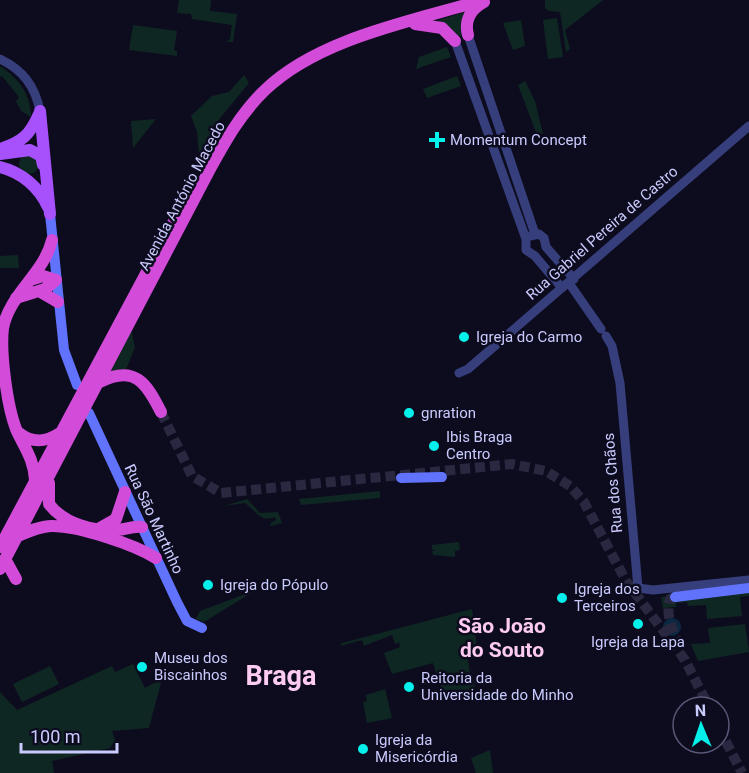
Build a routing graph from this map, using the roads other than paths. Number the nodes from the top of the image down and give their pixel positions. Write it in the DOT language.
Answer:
graph roads {
  1 [pos="454,0"];
  2 [pos="483,0"];
  3 [pos="488,0"];
  4 [pos="394,23"];
  5 [pos="468,35"];
  6 [pos="455,40"];
  7 [pos="0,59"];
  8 [pos="293,63"];
  9 [pos="480,108"];
  10 [pos="492,110"];
  11 [pos="39,118"];
  12 [pos="749,126"];
  13 [pos="0,148"];
  14 [pos="506,148"];
  15 [pos="23,151"];
  16 [pos="495,153"];
  17 [pos="0,154"];
  18 [pos="42,162"];
  19 [pos="0,167"];
  20 [pos="21,175"];
  21 [pos="49,197"];
  22 [pos="50,214"];
  23 [pos="531,236"];
  24 [pos="52,240"];
  25 [pos="546,247"];
  26 [pos="535,256"];
  27 [pos="56,279"];
  28 [pos="568,283"];
  29 [pos="28,290"];
  30 [pos="58,302"];
  31 [pos="459,373"];
  32 [pos="100,382"];
  33 [pos="77,385"];
  34 [pos="161,412"];
  35 [pos="89,413"];
  36 [pos="17,431"];
  37 [pos="66,434"];
  38 [pos="50,477"];
  39 [pos="442,477"];
  40 [pos="401,478"];
  41 [pos="35,481"];
  42 [pos="125,492"];
  43 [pos="141,527"];
  44 [pos="96,529"];
  45 [pos="16,537"];
  46 [pos="117,541"];
  47 [pos="2,558"];
  48 [pos="156,558"];
  49 [pos="16,579"];
  50 [pos="749,580"];
  51 [pos="749,588"];
  52 [pos="675,597"];
  53 [pos="202,627"];
  1 -- 4 [label="highway, Avenida António Macedo"];
  2 -- 4 [label="highway, Avenida António Macedo"];
  3 -- 5 [label="highway"];
  4 -- 6 [label="highway"];
  4 -- 8 [label="highway, Avenida António Macedo"];
  5 -- 10 [label="street"];
  6 -- 9 [label="street"];
  7 -- 11 [label="street"];
  8 -- 32 [label="highway, Avenida António Macedo"];
  8 -- 37 [label="highway, Avenida António Macedo"];
  9 -- 10 [label="street"];
  9 -- 16 [label="street"];
  10 -- 14 [label="street"];
  11 -- 13 [label="main road"];
  11 -- 15 [label="main road"];
  11 -- 18 [label="main road"];
  11 -- 21 [label="main road"];
  12 -- 28 [label="street, Rua Gabriel Pereira de Castro"];
  14 -- 16 [label="street"];
  14 -- 23 [label="street"];
  15 -- 17 [label="main road"];
  15 -- 18 [label="main road"];
  15 -- 20 [label="main road"];
  16 -- 23 [label="street"];
  18 -- 20 [label="main road"];
  18 -- 21 [label="main road"];
  19 -- 20 [label="main road"];
  20 -- 22 [label="main road"];
  21 -- 22 [label="main road"];
  22 -- 24 [label="main road"];
  23 -- 25 [label="street"];
  23 -- 26 [label="street"];
  24 -- 27 [label="main road"];
  24 -- 29 [label="highway"];
  25 -- 26 [label="street"];
  25 -- 28 [label="street"];
  26 -- 28 [label="street"];
  27 -- 29 [label="highway"];
  27 -- 30 [label="main road"];
  28 -- 31 [label="street, Rua Gabriel Pereira de Castro"];
  28 -- 50 [label="street, Rua dos Chãos"];
  29 -- 30 [label="highway"];
  29 -- 36 [label="highway"];
  30 -- 33 [label="main road"];
  32 -- 34 [label="highway"];
  32 -- 37 [label="highway, Avenida António Macedo"];
  35 -- 42 [label="main road, Rua São Martinho"];
  36 -- 37 [label="highway"];
  36 -- 41 [label="highway"];
  37 -- 38 [label="highway"];
  37 -- 41 [label="highway"];
  38 -- 44 [label="highway"];
  38 -- 45 [label="highway"];
  39 -- 40 [label="main road"];
  41 -- 47 [label="highway"];
  42 -- 43 [label="main road, Rua São Martinho"];
  42 -- 44 [label="highway"];
  43 -- 44 [label="highway"];
  43 -- 46 [label="highway"];
  43 -- 48 [label="main road, Rua São Martinho"];
  45 -- 46 [label="highway"];
  45 -- 47 [label="highway"];
  46 -- 48 [label="highway"];
  47 -- 49 [label="highway"];
  48 -- 53 [label="main road, Rua São Martinho"];
  51 -- 52 [label="main road"];
}
